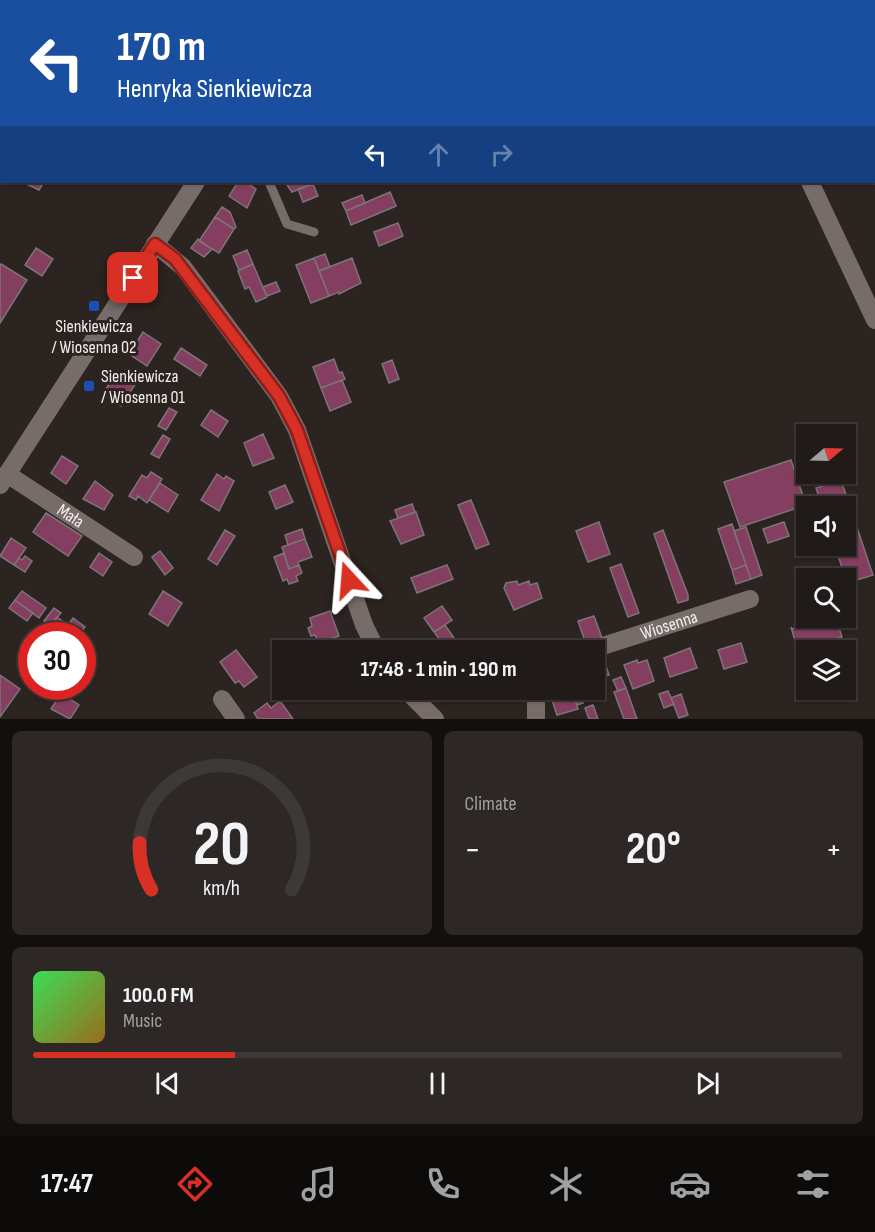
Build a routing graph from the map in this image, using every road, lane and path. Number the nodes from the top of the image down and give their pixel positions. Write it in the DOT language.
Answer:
graph roads {
  1 [pos="195,183"];
  2 [pos="269,183"];
  3 [pos="810,183"];
  4 [pos="314,232"];
  5 [pos="155,244"];
  6 [pos="875,320"];
  7 [pos="3,480"];
  8 [pos="134,557"];
  9 [pos="750,598"];
  10 [pos="372,640"];
  11 [pos="605,645"];
  12 [pos="222,699"];
  13 [pos="416,700"];
  14 [pos="536,700"];
  15 [pos="236,719"];
  16 [pos="435,719"];
  17 [pos="536,719"];
  1 -- 5 [label="street"];
  2 -- 4 [label="lane"];
  3 -- 6 [label="street"];
  5 -- 7 [label="street"];
  5 -- 10 [label="street"];
  7 -- 8 [label="street, Mała"];
  9 -- 11 [label="street, Wiosenna"];
  12 -- 15 [label="street"];
  13 -- 16 [label="street"];
  14 -- 17 [label="street"];
}
